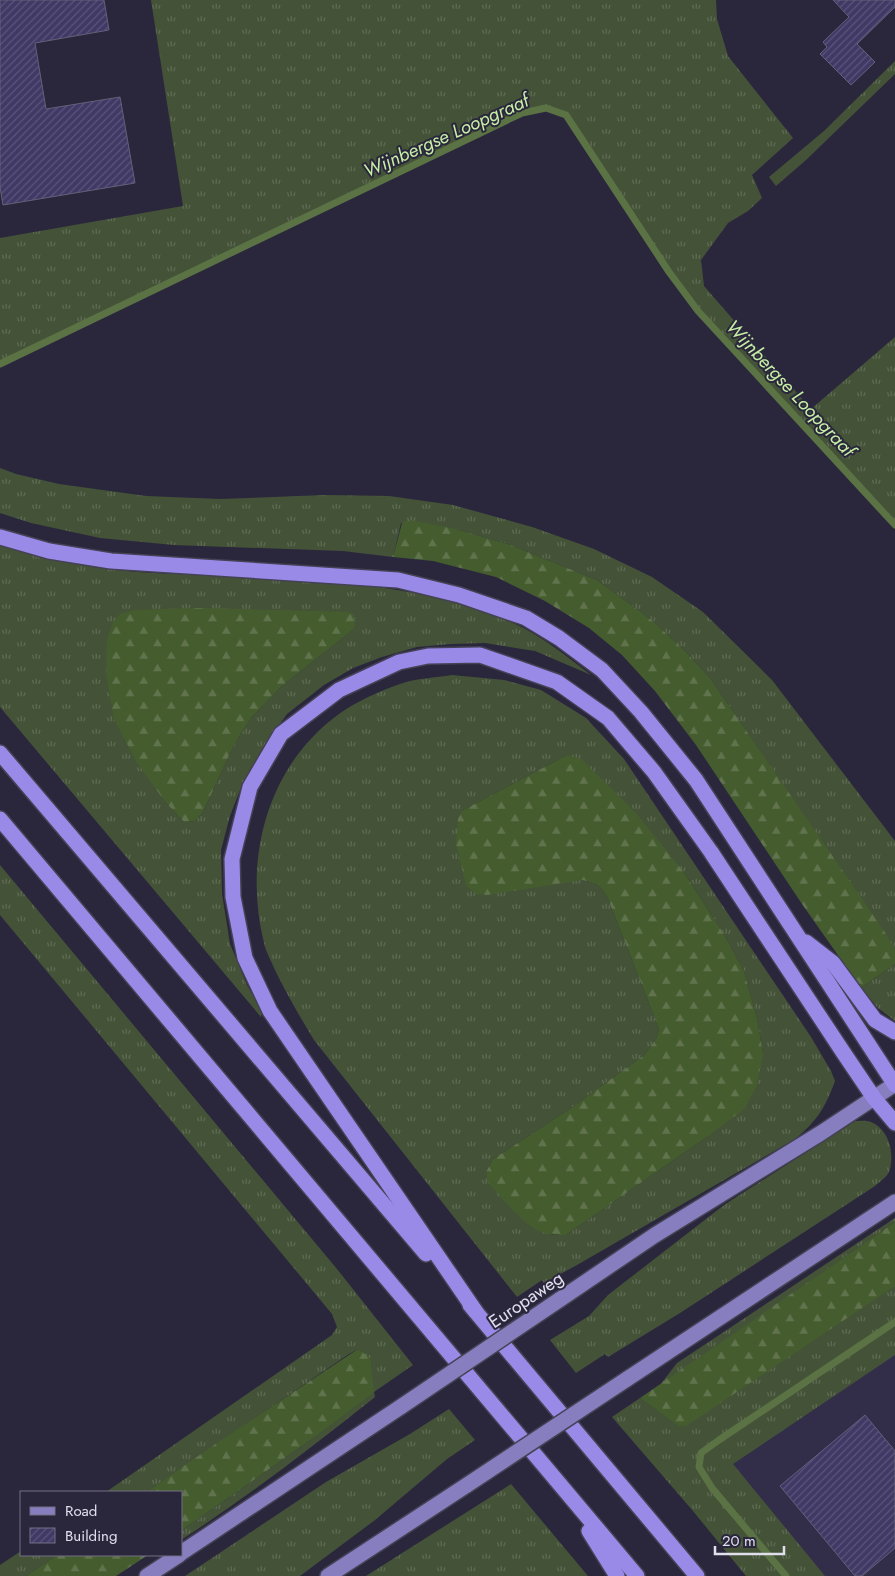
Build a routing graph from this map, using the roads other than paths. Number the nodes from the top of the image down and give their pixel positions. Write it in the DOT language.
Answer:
graph roads {
  1 [pos="0,537"];
  2 [pos="0,753"];
  3 [pos="0,819"];
  4 [pos="797,935"];
  5 [pos="895,1032"];
  6 [pos="895,1084"];
  7 [pos="874,1098"];
  8 [pos="895,1123"];
  9 [pos="895,1202"];
  10 [pos="476,1312"];
  11 [pos="560,1485"];
  12 [pos="182,1553"];
  13 [pos="177,1556"];
  14 [pos="147,1576"];
  15 [pos="328,1576"];
  16 [pos="617,1576"];
  17 [pos="637,1576"];
  18 [pos="697,1576"];
  1 -- 4 [label="highway"];
  2 -- 10 [label="highway"];
  3 -- 11 [label="highway"];
  4 -- 5 [label="highway"];
  4 -- 6 [label="highway"];
  6 -- 7 [label="main road, Europaweg"];
  7 -- 8 [label="highway"];
  7 -- 10 [label="highway"];
  7 -- 12 [label="main road, Europaweg, bridge"];
  9 -- 15 [label="main road, bridge"];
  10 -- 18 [label="highway"];
  11 -- 16 [label="highway"];
  11 -- 17 [label="highway"];
  13 -- 14 [label="main road, Europaweg"];
}
